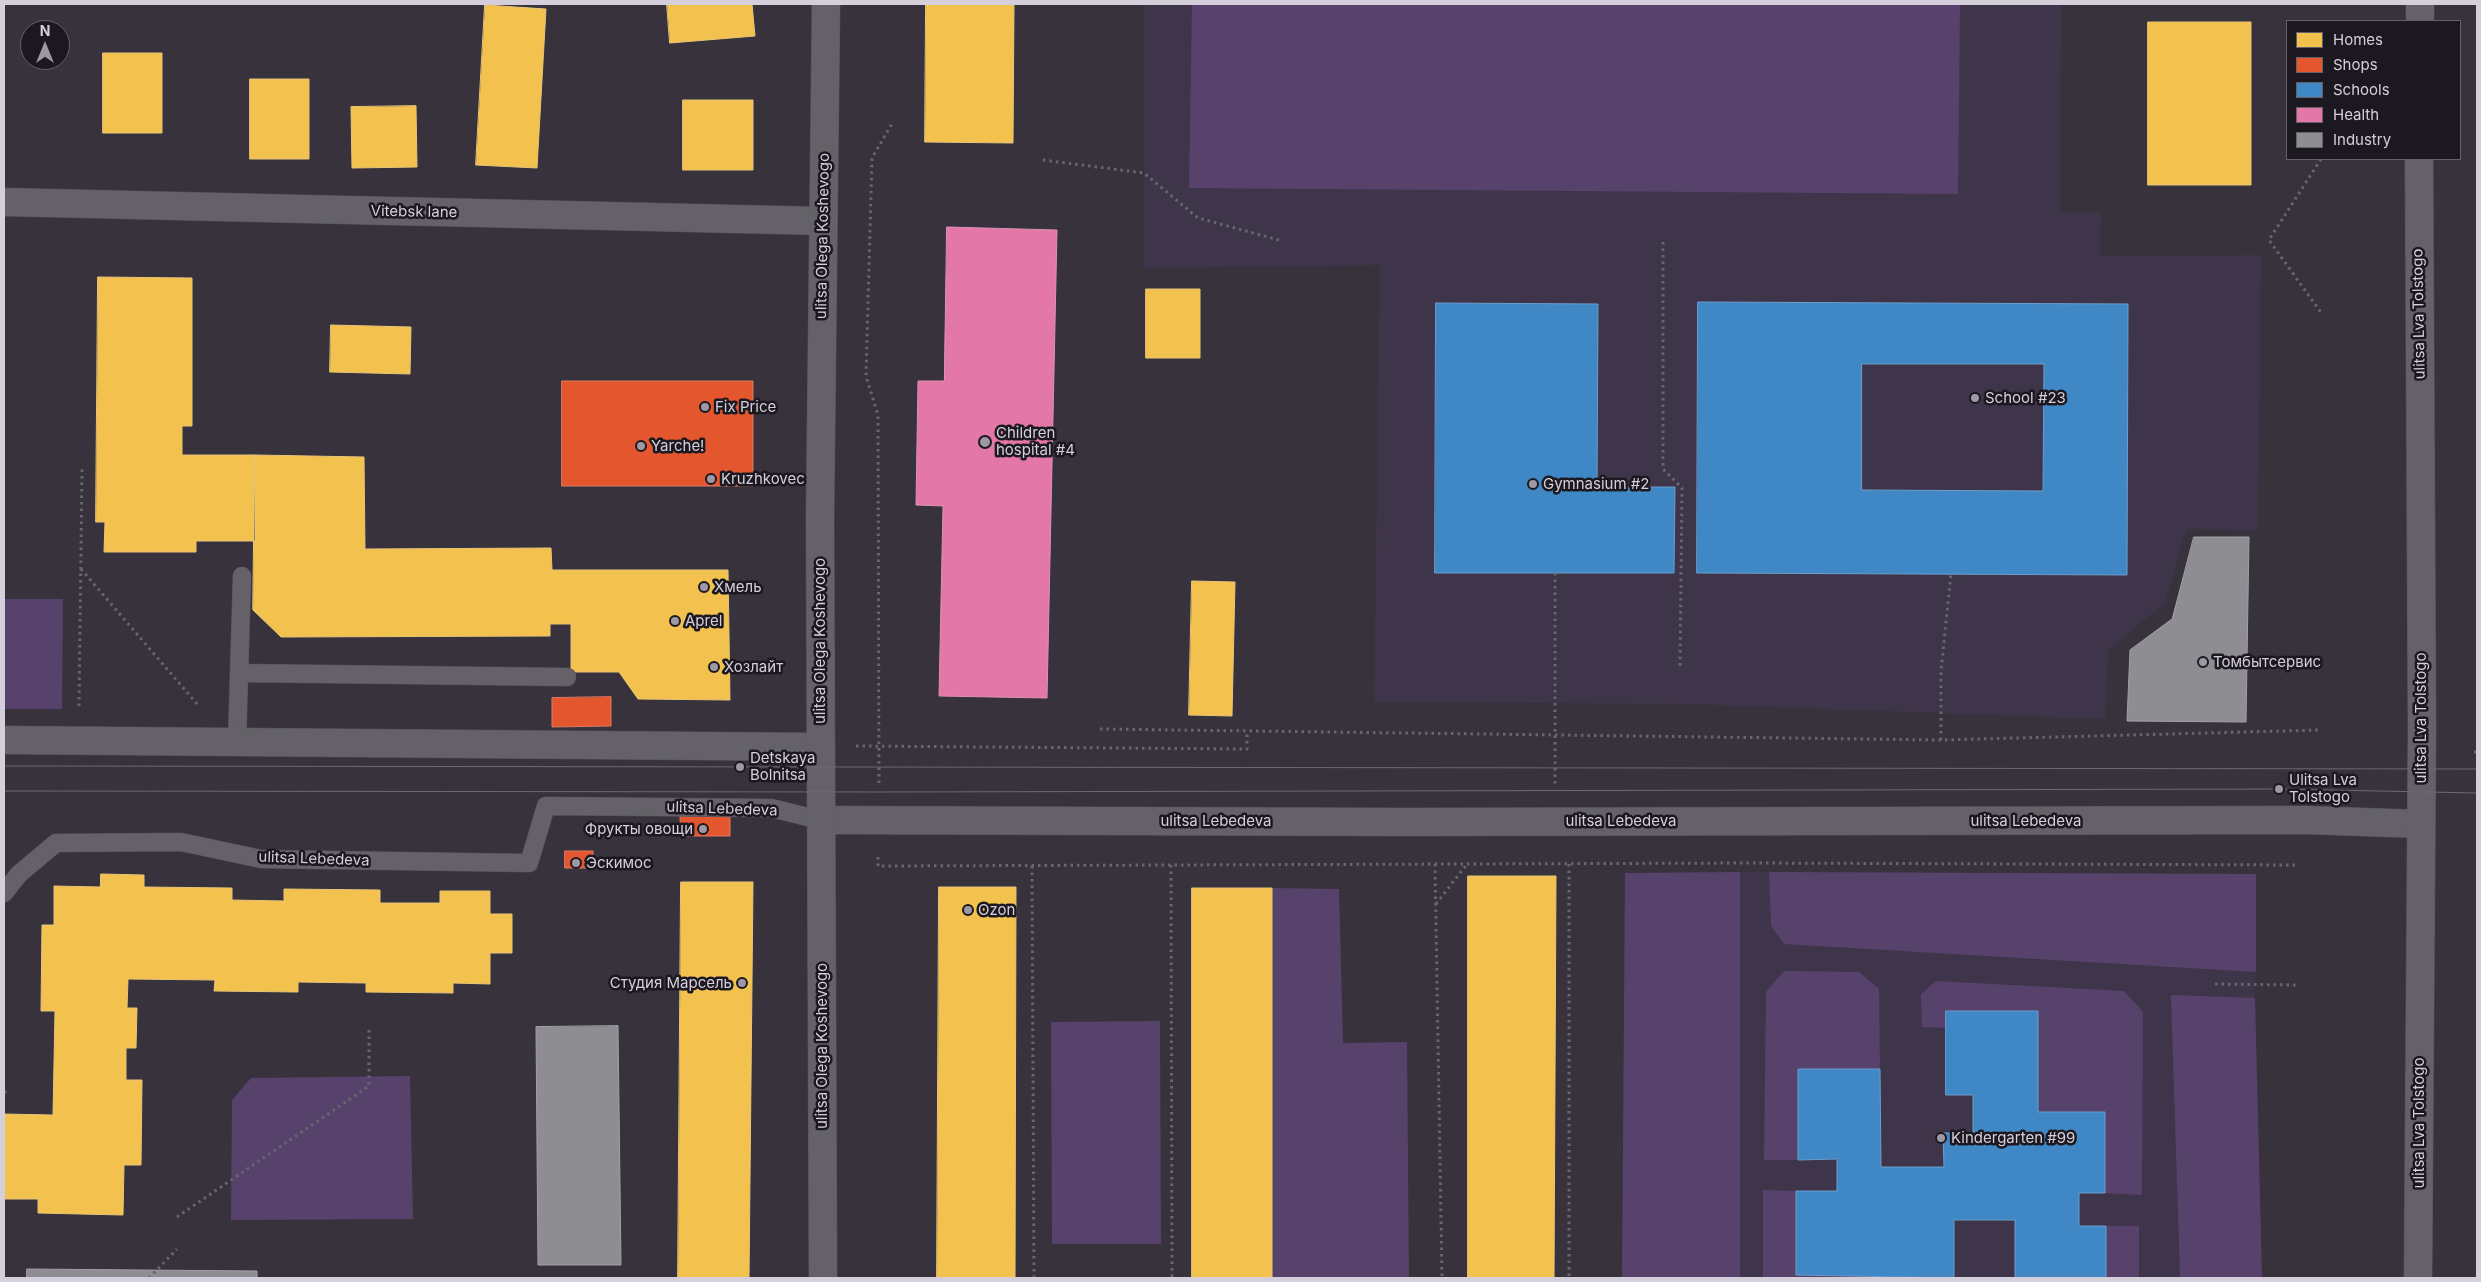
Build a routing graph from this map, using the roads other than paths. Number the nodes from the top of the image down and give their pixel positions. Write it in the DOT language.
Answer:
graph roads {
  1 [pos="826,4"];
  2 [pos="2420,4"];
  3 [pos="2420,20"];
  4 [pos="2419,160"];
  5 [pos="4,202"];
  6 [pos="824,221"];
  7 [pos="242,576"];
  8 [pos="239,674"];
  9 [pos="566,677"];
  10 [pos="4,740"];
  11 [pos="237,742"];
  12 [pos="821,747"];
  13 [pos="820,820"];
  14 [pos="2421,824"];
  15 [pos="4,893"];
  16 [pos="823,1278"];
  17 [pos="2418,1278"];
  1 -- 6 [label="street, ulitsa Olega Koshevogo"];
  2 -- 3 [label="street"];
  4 -- 14 [label="street, ulitsa Lva Tolstogo"];
  5 -- 6 [label="street, Vitebsk lane"];
  6 -- 12 [label="street, ulitsa Olega Koshevogo"];
  7 -- 8 [label="lane"];
  8 -- 9 [label="lane"];
  8 -- 11 [label="lane"];
  10 -- 11 [label="street"];
  11 -- 12 [label="street"];
  12 -- 13 [label="street, ulitsa Olega Koshevogo"];
  13 -- 14 [label="street, ulitsa Lebedeva"];
  13 -- 15 [label="lane, ulitsa Lebedeva"];
  13 -- 16 [label="street, ulitsa Olega Koshevogo"];
  14 -- 17 [label="street, ulitsa Lva Tolstogo"];
}
